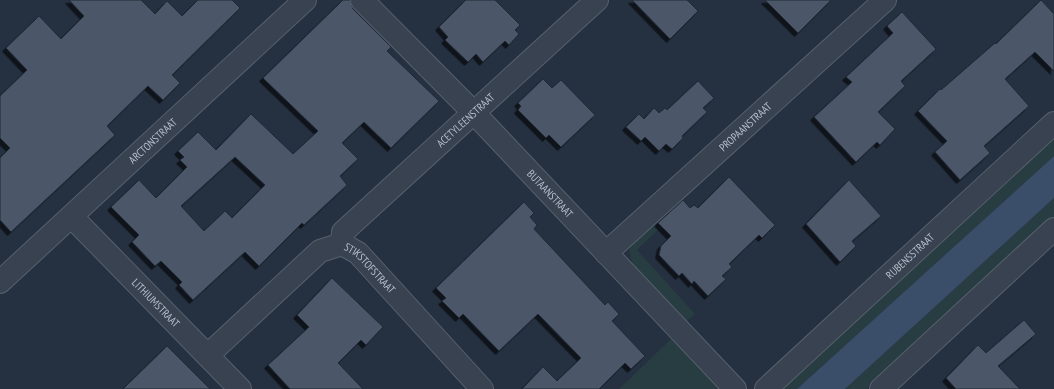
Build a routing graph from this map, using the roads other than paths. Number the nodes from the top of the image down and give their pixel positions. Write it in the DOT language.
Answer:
graph roads {
  1 [pos="305,0"];
  2 [pos="362,0"];
  3 [pos="597,0"];
  4 [pos="885,0"];
  5 [pos="474,113"];
  6 [pos="1054,122"];
  7 [pos="72,216"];
  8 [pos="1054,229"];
  9 [pos="342,244"];
  10 [pos="606,253"];
  11 [pos="0,282"];
  12 [pos="208,355"];
  13 [pos="240,389"];
  14 [pos="482,389"];
  15 [pos="736,389"];
  16 [pos="766,389"];
  17 [pos="880,389"];
  1 -- 7 [label="street, ARCTONSTRAAT"];
  2 -- 5 [label="street, BUTAANSTRAAT"];
  3 -- 5 [label="street, ACETYLEENSTRAAT"];
  4 -- 10 [label="street, PROPAANSTRAAT"];
  5 -- 9 [label="street, ACETYLEENSTRAAT"];
  5 -- 10 [label="street, BUTAANSTRAAT"];
  6 -- 16 [label="street, RUBENSSTRAAT"];
  7 -- 11 [label="street, ARCTONSTRAAT"];
  7 -- 12 [label="street, LITHIUMSTRAAT"];
  8 -- 17 [label="street"];
  9 -- 12 [label="street, STIKSTOFSTRAAT"];
  9 -- 14 [label="street, STIKSTOFSTRAAT"];
  10 -- 15 [label="street, BUTAANSTRAAT"];
  12 -- 13 [label="street, LITHIUMSTRAAT"];
}
